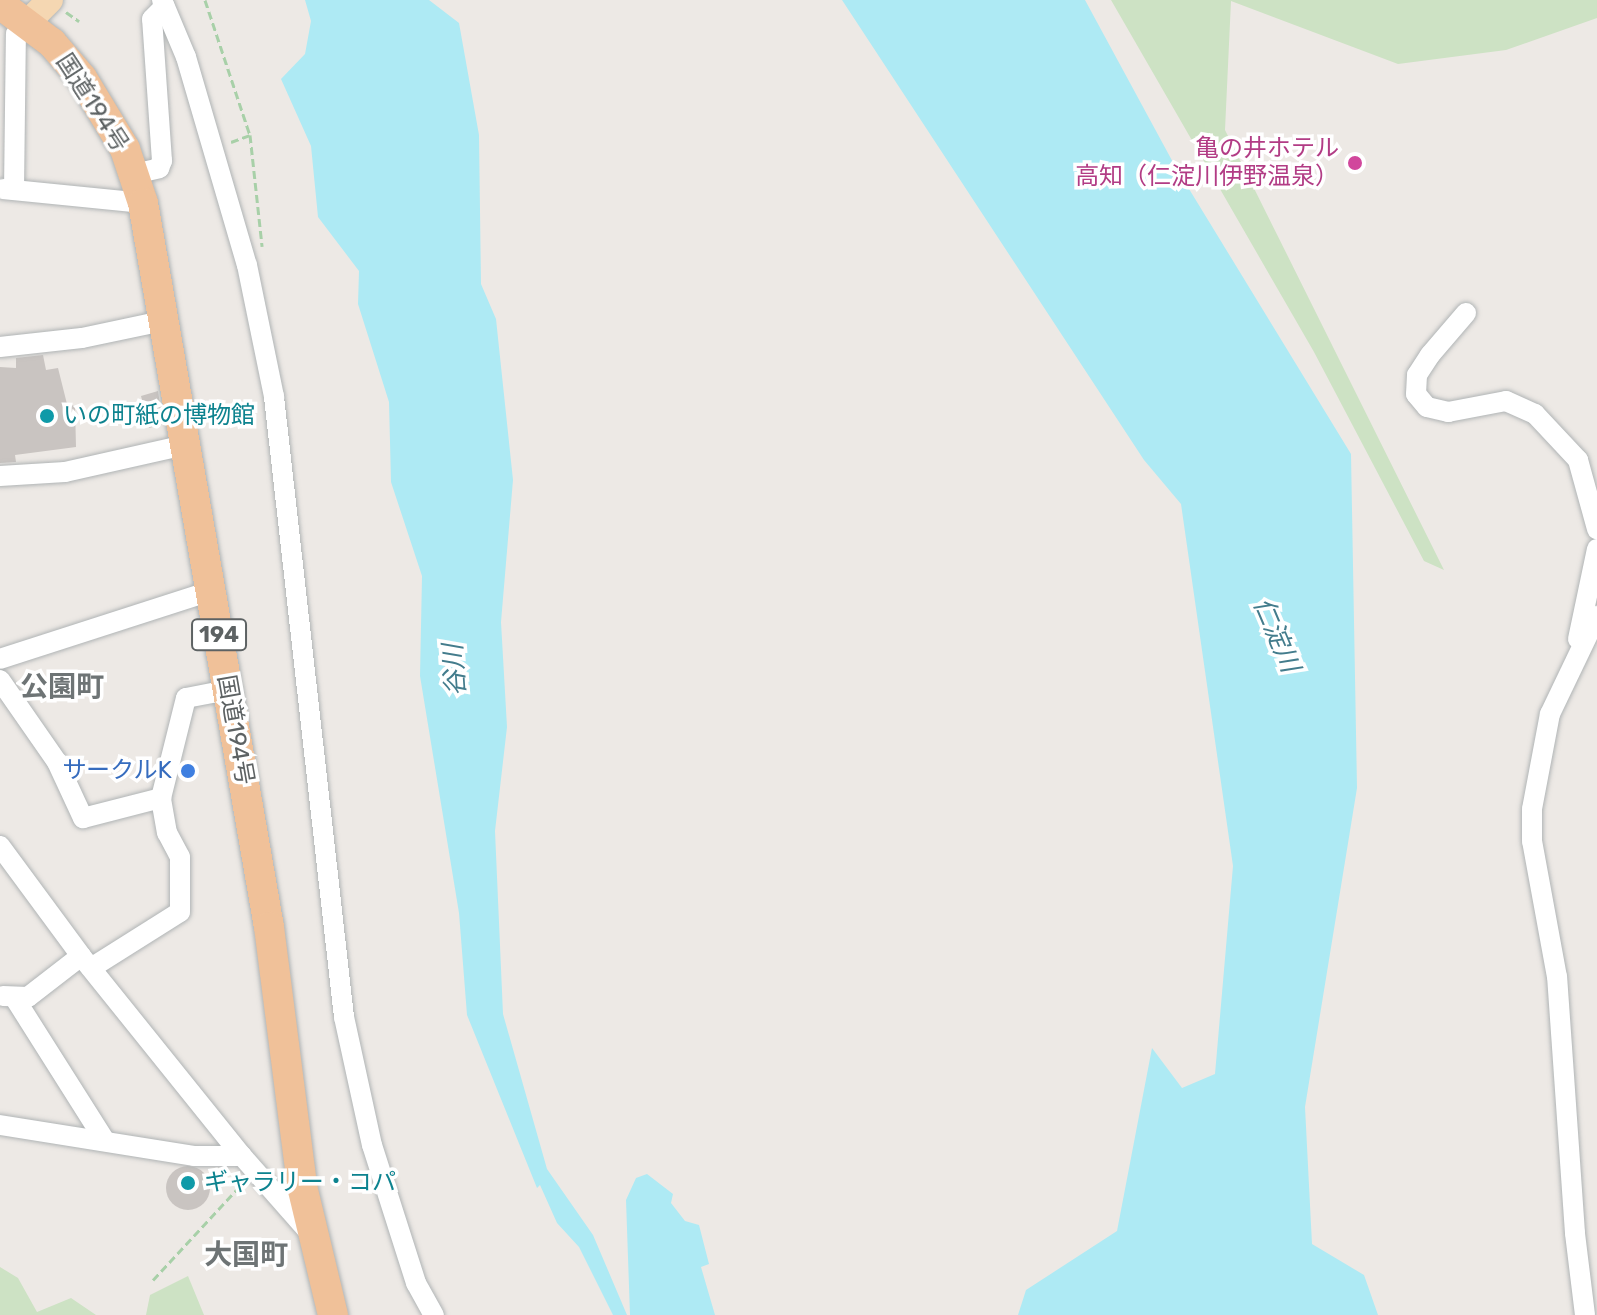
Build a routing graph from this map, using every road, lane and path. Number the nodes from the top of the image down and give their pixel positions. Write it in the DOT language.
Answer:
graph roads {
  1 [pos="50,0"];
  2 [pos="205,0"];
  3 [pos="164,3"];
  4 [pos="0,4"];
  5 [pos="28,22"];
  6 [pos="250,135"];
  7 [pos="213,147"];
  8 [pos="138,189"];
  9 [pos="7,190"];
  10 [pos="263,257"];
  11 [pos="1466,313"];
  12 [pos="163,321"];
  13 [pos="0,347"];
  14 [pos="185,445"];
  15 [pos="0,476"];
  16 [pos="1597,529"];
  17 [pos="1597,549"];
  18 [pos="211,591"];
  19 [pos="1597,616"];
  20 [pos="1577,649"];
  21 [pos="0,659"];
  22 [pos="0,680"];
  23 [pos="228,690"];
  24 [pos="161,798"];
  25 [pos="0,846"];
  26 [pos="86,962"];
  27 [pos="7,996"];
  28 [pos="0,1125"];
  29 [pos="105,1141"];
  30 [pos="249,1163"];
  31 [pos="310,1233"];
  32 [pos="153,1280"];
  33 [pos="333,1315"];
  34 [pos="434,1315"];
  35 [pos="1585,1315"];
  1 -- 5 [label="main road"];
  2 -- 6 [label="path"];
  3 -- 7 [label="street"];
  3 -- 8 [label="street"];
  4 -- 5 [label="highway, 国道194号 / 194"];
  5 -- 8 [label="highway, 国道194号 / 194"];
  5 -- 9 [label="street"];
  6 -- 7 [label="path"];
  6 -- 10 [label="path"];
  7 -- 34 [label="street"];
  8 -- 9 [label="street"];
  8 -- 12 [label="highway, 国道194号 / 194"];
  11 -- 16 [label="street"];
  12 -- 13 [label="street"];
  12 -- 14 [label="highway, 国道194号 / 194"];
  14 -- 15 [label="street"];
  14 -- 18 [label="highway, 国道194号 / 194"];
  17 -- 20 [label="street"];
  18 -- 21 [label="street"];
  18 -- 23 [label="highway, 国道194号 / 194"];
  19 -- 20 [label="street"];
  20 -- 35 [label="street"];
  22 -- 24 [label="street"];
  23 -- 24 [label="street"];
  23 -- 31 [label="highway, 国道194号 / 194"];
  24 -- 26 [label="street"];
  25 -- 26 [label="street"];
  26 -- 27 [label="street"];
  26 -- 30 [label="street"];
  27 -- 29 [label="street"];
  28 -- 29 [label="street"];
  29 -- 30 [label="street"];
  30 -- 31 [label="street"];
  30 -- 32 [label="path"];
  31 -- 33 [label="highway, 国道194号 / 194"];
}
